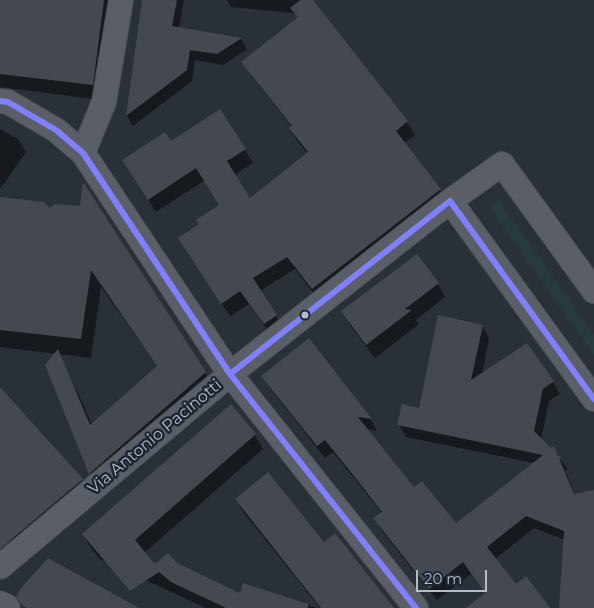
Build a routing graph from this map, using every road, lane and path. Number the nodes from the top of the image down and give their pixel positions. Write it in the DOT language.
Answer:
graph roads {
  1 [pos="121,0"];
  2 [pos="0,101"];
  3 [pos="83,154"];
  4 [pos="450,201"];
  5 [pos="594,291"];
  6 [pos="230,374"];
  7 [pos="594,399"];
  8 [pos="0,568"];
  9 [pos="0,604"];
  10 [pos="6,608"];
  11 [pos="416,608"];
  1 -- 3 [label="street"];
  2 -- 3 [label="street"];
  3 -- 6 [label="street"];
  4 -- 5 [label="street, Via Antonio Pacinotti"];
  4 -- 6 [label="street, Via Antonio Pacinotti"];
  4 -- 7 [label="street"];
  6 -- 8 [label="street, Via Antonio Pacinotti"];
  6 -- 11 [label="street"];
  9 -- 10 [label="street"];
}
